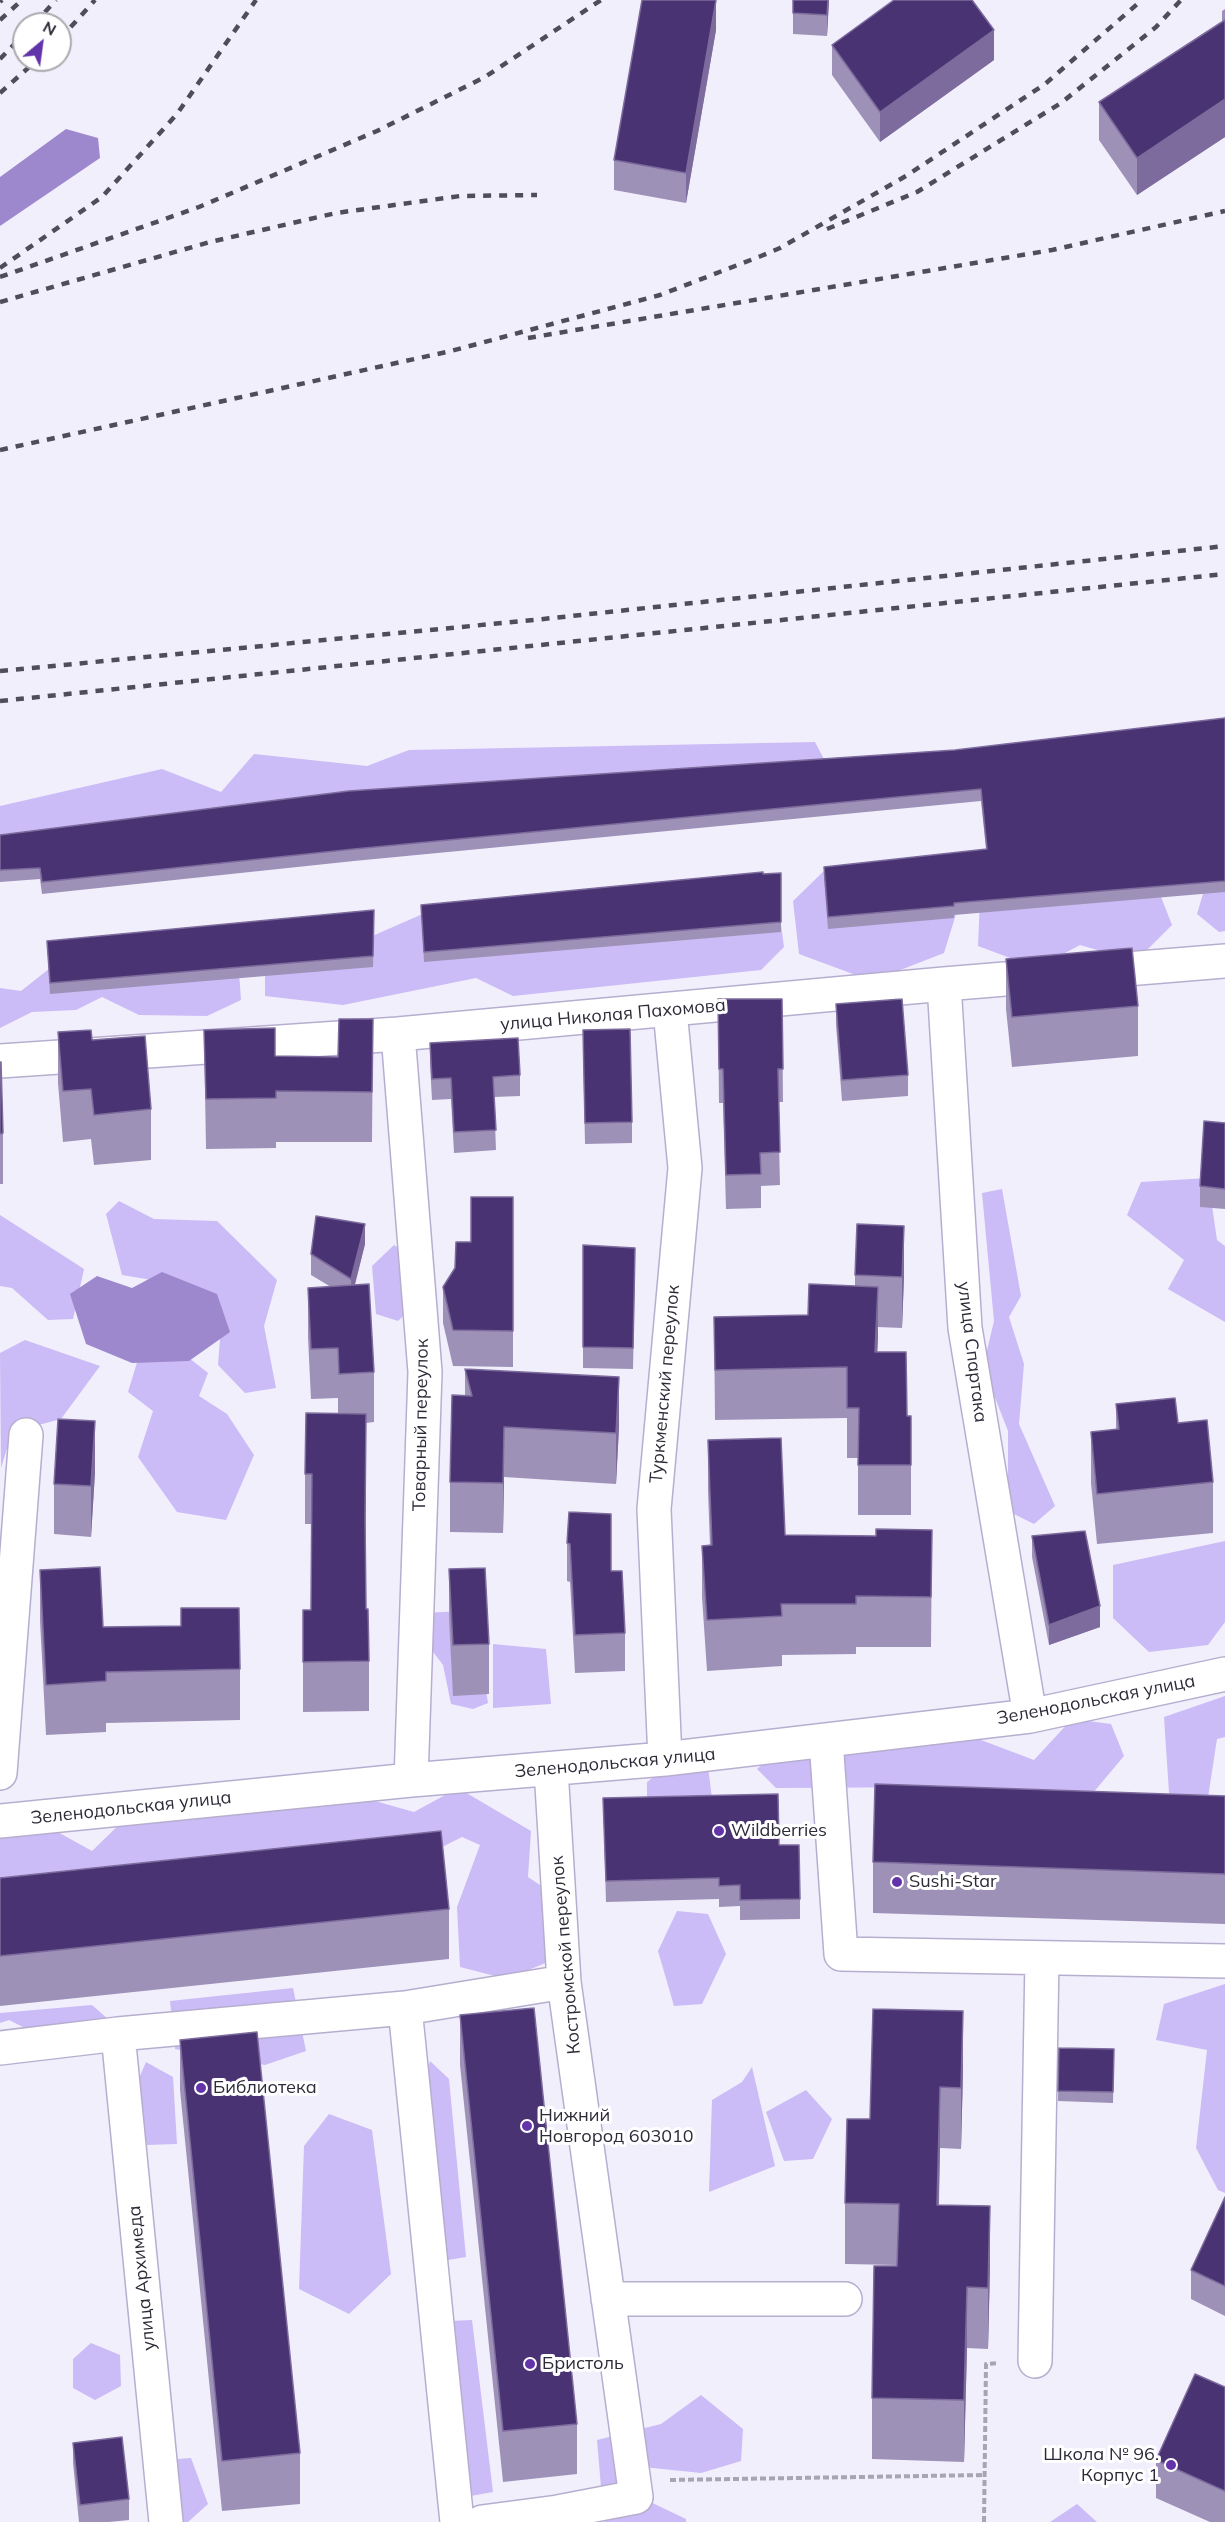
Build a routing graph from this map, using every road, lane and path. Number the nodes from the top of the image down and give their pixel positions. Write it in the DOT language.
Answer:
graph roads {
  1 [pos="1225,961"];
  2 [pos="944,984"];
  3 [pos="670,1010"];
  4 [pos="398,1034"];
  5 [pos="0,1061"];
  6 [pos="26,1436"];
  7 [pos="1225,1674"];
  8 [pos="1030,1716"];
  9 [pos="826,1740"];
  10 [pos="664,1760"];
  11 [pos="551,1769"];
  12 [pos="0,1773"];
  13 [pos="411,1780"];
  14 [pos="0,1821"];
  15 [pos="1042,1958"];
  16 [pos="1225,1961"];
  17 [pos="564,1982"];
  18 [pos="405,2008"];
  19 [pos="118,2034"];
  20 [pos="0,2048"];
  21 [pos="608,2299"];
  22 [pos="845,2299"];
  23 [pos="1035,2361"];
  24 [pos="984,2475"];
  25 [pos="634,2489"];
  26 [pos="558,2517"];
  27 [pos="166,2522"];
  28 [pos="457,2522"];
  29 [pos="482,2522"];
  30 [pos="984,2522"];
  1 -- 2 [label="street, улица Николая Пахомова"];
  2 -- 3 [label="street, улица Николая Пахомова"];
  2 -- 8 [label="street, улица Спартака"];
  3 -- 4 [label="street, улица Николая Пахомова"];
  3 -- 10 [label="street, Туркменский переулок"];
  4 -- 5 [label="street, улица Николая Пахомова"];
  4 -- 13 [label="street, Товарный переулок"];
  6 -- 12 [label="street"];
  7 -- 8 [label="street, Зеленодольская улица"];
  8 -- 9 [label="street, Зеленодольская улица"];
  9 -- 10 [label="street, Зеленодольская улица"];
  9 -- 15 [label="street"];
  10 -- 11 [label="street, Зеленодольская улица"];
  11 -- 13 [label="street, Зеленодольская улица"];
  11 -- 17 [label="street, Костромской переулок"];
  13 -- 14 [label="street, Зеленодольская улица"];
  15 -- 16 [label="street"];
  15 -- 23 [label="street"];
  17 -- 18 [label="street"];
  17 -- 21 [label="street, Костромской переулок"];
  18 -- 19 [label="street"];
  18 -- 28 [label="street"];
  19 -- 20 [label="street"];
  19 -- 27 [label="street, улица Архимеда"];
  21 -- 22 [label="street"];
  21 -- 25 [label="street, Костромской переулок"];
  23 -- 24 [label="path"];
  24 -- 25 [label="path"];
  24 -- 30 [label="path"];
  25 -- 26 [label="street"];
  26 -- 29 [label="street"];
}
